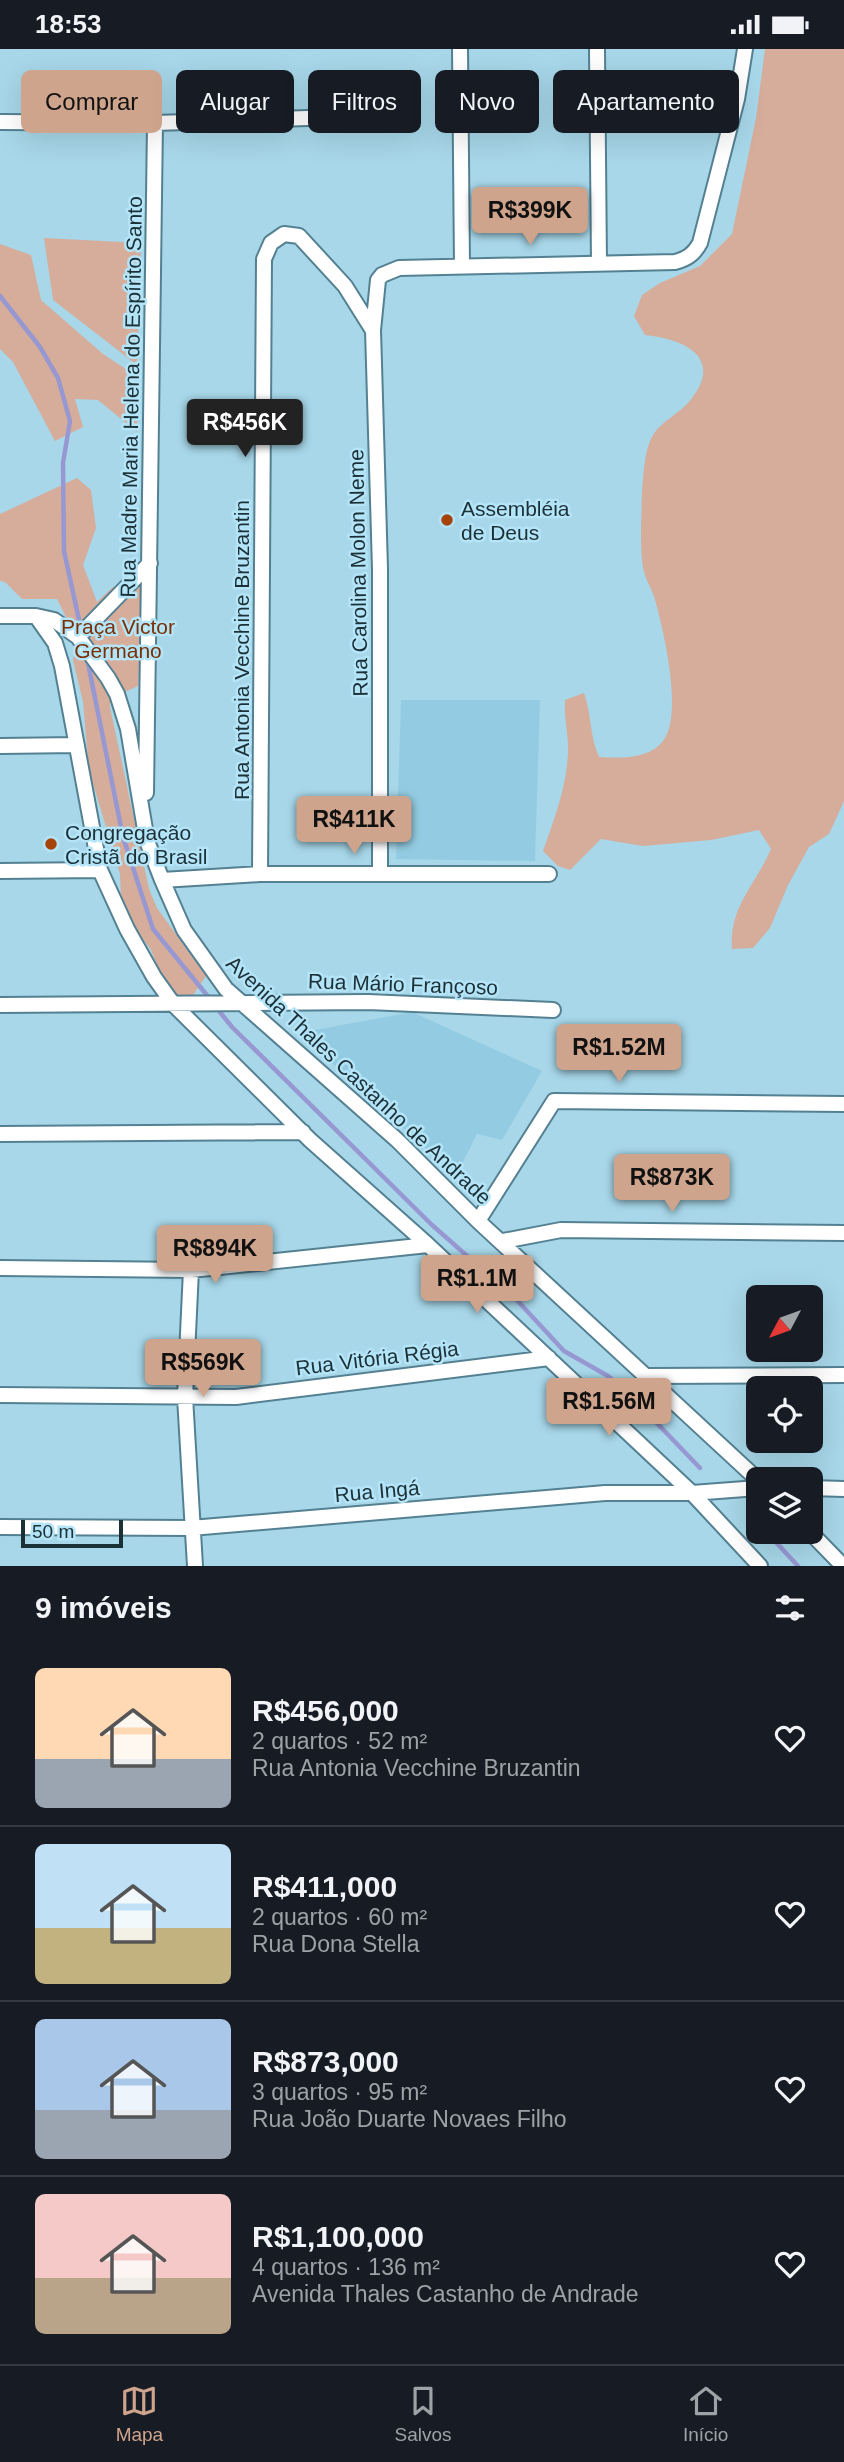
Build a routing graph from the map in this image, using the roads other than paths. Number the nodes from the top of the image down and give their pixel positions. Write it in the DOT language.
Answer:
graph roads {
  1 [pos="460,49"];
  2 [pos="597,49"];
  3 [pos="745,49"];
  4 [pos="308,118"];
  5 [pos="0,122"];
  6 [pos="21,122"];
  7 [pos="162,123"];
  8 [pos="155,133"];
  9 [pos="599,263"];
  10 [pos="462,266"];
  11 [pos="373,330"];
  12 [pos="150,563"];
  13 [pos="0,615"];
  14 [pos="36,616"];
  15 [pos="79,637"];
  16 [pos="76,745"];
  17 [pos="0,746"];
  18 [pos="147,841"];
  19 [pos="100,870"];
  20 [pos="0,871"];
  21 [pos="260,874"];
  22 [pos="380,874"];
  23 [pos="548,874"];
  24 [pos="162,880"];
  25 [pos="240,1002"];
  26 [pos="0,1005"];
  27 [pos="174,1005"];
  28 [pos="552,1010"];
  29 [pos="844,1104"];
  30 [pos="303,1132"];
  31 [pos="0,1134"];
  32 [pos="478,1221"];
  33 [pos="844,1233"];
  34 [pos="503,1241"];
  35 [pos="428,1245"];
  36 [pos="0,1268"];
  37 [pos="191,1270"];
  38 [pos="549,1359"];
  39 [pos="844,1375"];
  40 [pos="648,1376"];
  41 [pos="0,1395"];
  42 [pos="185,1397"];
  43 [pos="746,1469"];
  44 [pos="823,1488"];
  45 [pos="746,1489"];
  46 [pos="844,1489"];
  47 [pos="692,1493"];
  48 [pos="0,1527"];
  49 [pos="191,1528"];
  50 [pos="822,1544"];
  51 [pos="195,1566"];
  52 [pos="760,1566"];
  53 [pos="843,1566"];
  1 -- 10 [label="street"];
  2 -- 9 [label="street"];
  3 -- 9 [label="street"];
  4 -- 7 [label="street"];
  5 -- 6 [label="street"];
  8 -- 12 [label="street, Rua Madre Maria Helena do Espírito Santo"];
  9 -- 10 [label="street"];
  10 -- 11 [label="street, Rua Carolina Molon Neme"];
  11 -- 21 [label="street, Rua Antonia Vecchine Bruzantin"];
  11 -- 22 [label="street, Rua Carolina Molon Neme"];
  12 -- 15 [label="street"];
  12 -- 18 [label="street, Rua Madre Maria Helena do Espírito Santo"];
  13 -- 14 [label="street"];
  14 -- 15 [label="street, Avenida Thales Castanho de Andrade"];
  14 -- 16 [label="street"];
  15 -- 18 [label="street, Avenida Thales Castanho de Andrade"];
  16 -- 17 [label="street"];
  16 -- 19 [label="street"];
  18 -- 24 [label="street, Avenida Thales Castanho de Andrade"];
  19 -- 20 [label="street"];
  19 -- 27 [label="street"];
  21 -- 22 [label="street"];
  21 -- 24 [label="street"];
  22 -- 23 [label="street"];
  24 -- 25 [label="street, Avenida Thales Castanho de Andrade"];
  25 -- 27 [label="street, Rua Mário Françoso"];
  25 -- 28 [label="street, Rua Mário Françoso"];
  25 -- 32 [label="street, Avenida Thales Castanho de Andrade"];
  26 -- 27 [label="street, Rua Mário Françoso"];
  27 -- 30 [label="street"];
  29 -- 32 [label="street"];
  30 -- 31 [label="street"];
  30 -- 35 [label="street"];
  32 -- 34 [label="street, Avenida Thales Castanho de Andrade"];
  33 -- 34 [label="street"];
  34 -- 40 [label="street, Avenida Thales Castanho de Andrade"];
  35 -- 37 [label="street"];
  35 -- 38 [label="street"];
  36 -- 37 [label="street"];
  37 -- 42 [label="street"];
  38 -- 42 [label="street, Rua Vitória Régia"];
  38 -- 47 [label="street"];
  39 -- 40 [label="street"];
  40 -- 43 [label="street, Avenida Thales Castanho de Andrade"];
  41 -- 42 [label="street, Rua Vitória Régia"];
  42 -- 49 [label="street"];
  44 -- 46 [label="street"];
  45 -- 47 [label="street, Rua Ingá"];
  47 -- 49 [label="street, Rua Ingá"];
  47 -- 52 [label="street"];
  48 -- 49 [label="street, Rua Ingá"];
  49 -- 51 [label="street"];
  50 -- 53 [label="street"];
}
